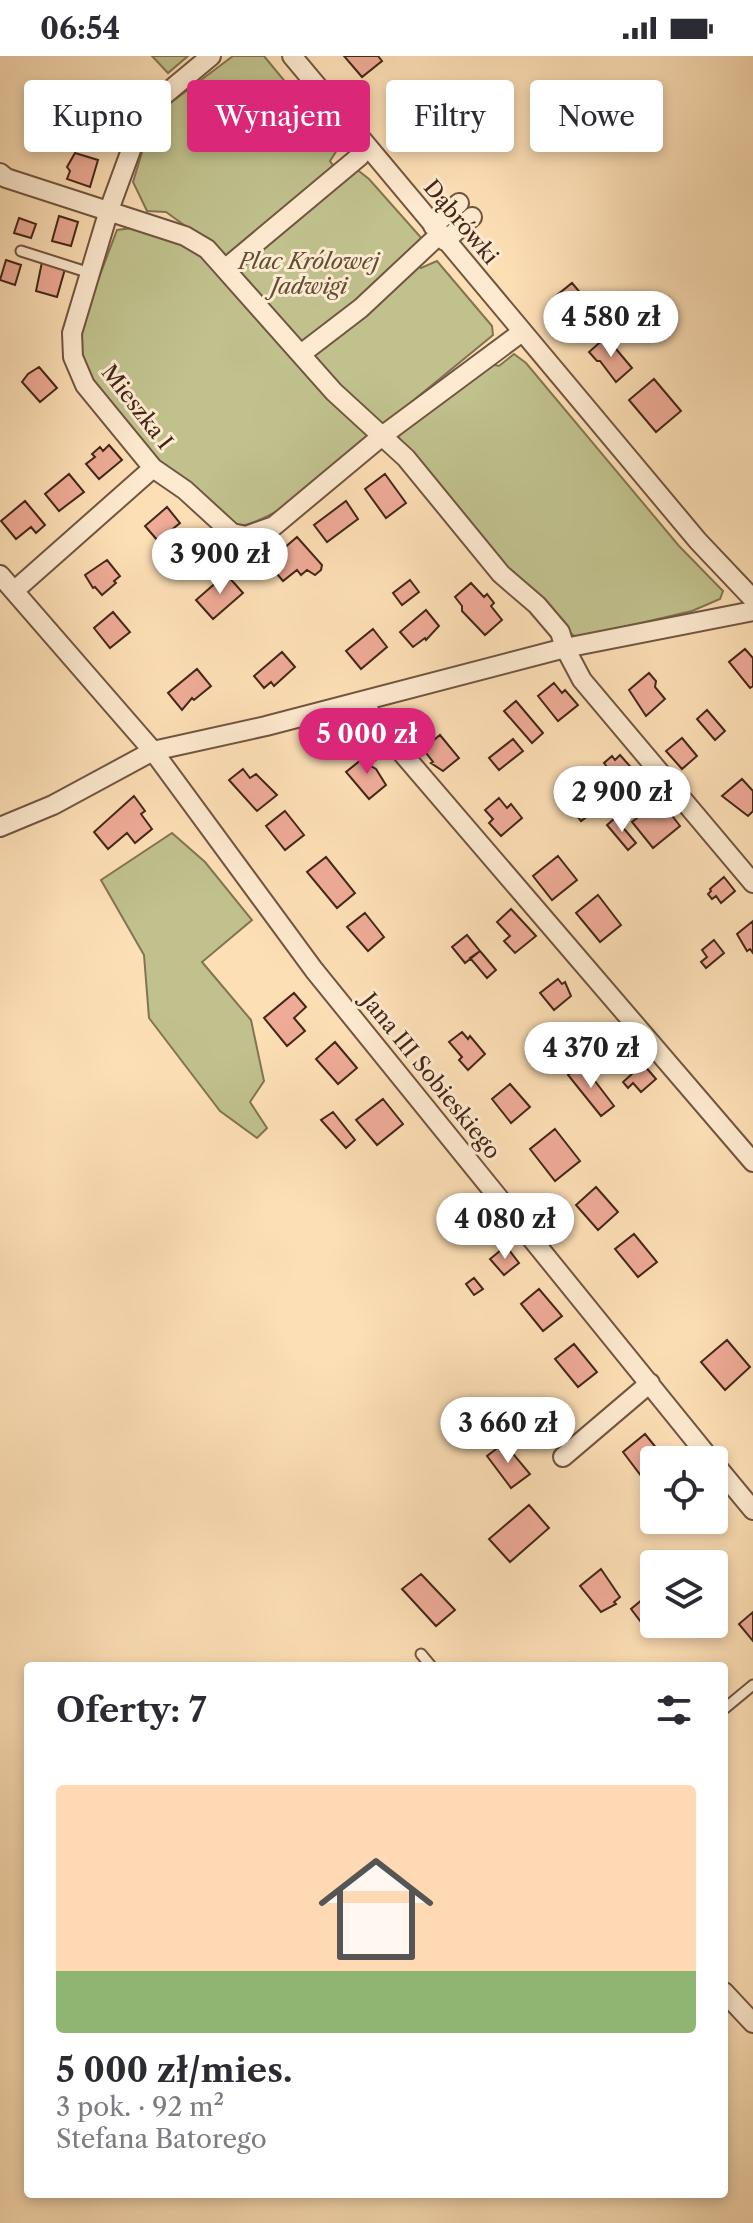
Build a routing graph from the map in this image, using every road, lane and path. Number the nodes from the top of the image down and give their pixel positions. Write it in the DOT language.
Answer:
graph roads {
  1 [pos="211,56"];
  2 [pos="292,56"];
  3 [pos="360,156"];
  4 [pos="3,176"];
  5 [pos="459,203"];
  6 [pos="109,210"];
  7 [pos="472,217"];
  8 [pos="439,233"];
  9 [pos="21,251"];
  10 [pos="226,268"];
  11 [pos="90,273"];
  12 [pos="522,332"];
  13 [pos="301,354"];
  14 [pos="382,436"];
  15 [pos="153,468"];
  16 [pos="0,575"];
  17 [pos="14,591"];
  18 [pos="753,599"];
  19 [pos="753,611"];
  20 [pos="565,648"];
  21 [pos="363,701"];
  22 [pos="153,751"];
  23 [pos="0,827"];
  24 [pos="753,883"];
  25 [pos="753,1162"];
  26 [pos="650,1383"];
  27 [pos="700,1446"];
  28 [pos="563,1457"];
  29 [pos="728,1480"];
  30 [pos="753,1510"];
  31 [pos="421,1654"];
  32 [pos="428,1662"];
  33 [pos="753,1685"];
  34 [pos="728,1706"];
  35 [pos="728,1996"];
  36 [pos="753,2023"];
  1 -- 6 [label="street, Mieszka I"];
  2 -- 8 [label="street, Dąbrówki"];
  3 -- 10 [label="street"];
  4 -- 6 [label="street"];
  5 -- 8 [label="street"];
  6 -- 10 [label="street"];
  6 -- 11 [label="street, Mieszka I"];
  7 -- 8 [label="street"];
  8 -- 12 [label="street, Dąbrówki"];
  8 -- 13 [label="street"];
  9 -- 11 [label="lane"];
  10 -- 13 [label="street"];
  11 -- 15 [label="street, Mieszka I"];
  12 -- 14 [label="street, Mieszka I"];
  12 -- 18 [label="street, Dąbrówki"];
  13 -- 14 [label="street"];
  14 -- 15 [label="street, Mieszka I"];
  14 -- 20 [label="street"];
  15 -- 17 [label="street"];
  16 -- 17 [label="street, Jana III Sobieskiego"];
  17 -- 22 [label="street, Jana III Sobieskiego"];
  19 -- 20 [label="street"];
  20 -- 21 [label="street"];
  20 -- 24 [label="street"];
  21 -- 22 [label="street"];
  21 -- 25 [label="street"];
  22 -- 23 [label="street"];
  22 -- 26 [label="street, Jana III Sobieskiego"];
  26 -- 27 [label="street, Jana III Sobieskiego"];
  26 -- 28 [label="street"];
  29 -- 30 [label="street, Jana III Sobieskiego"];
  31 -- 32 [label="lane"];
  33 -- 34 [label="lane"];
  35 -- 36 [label="street"];
}
